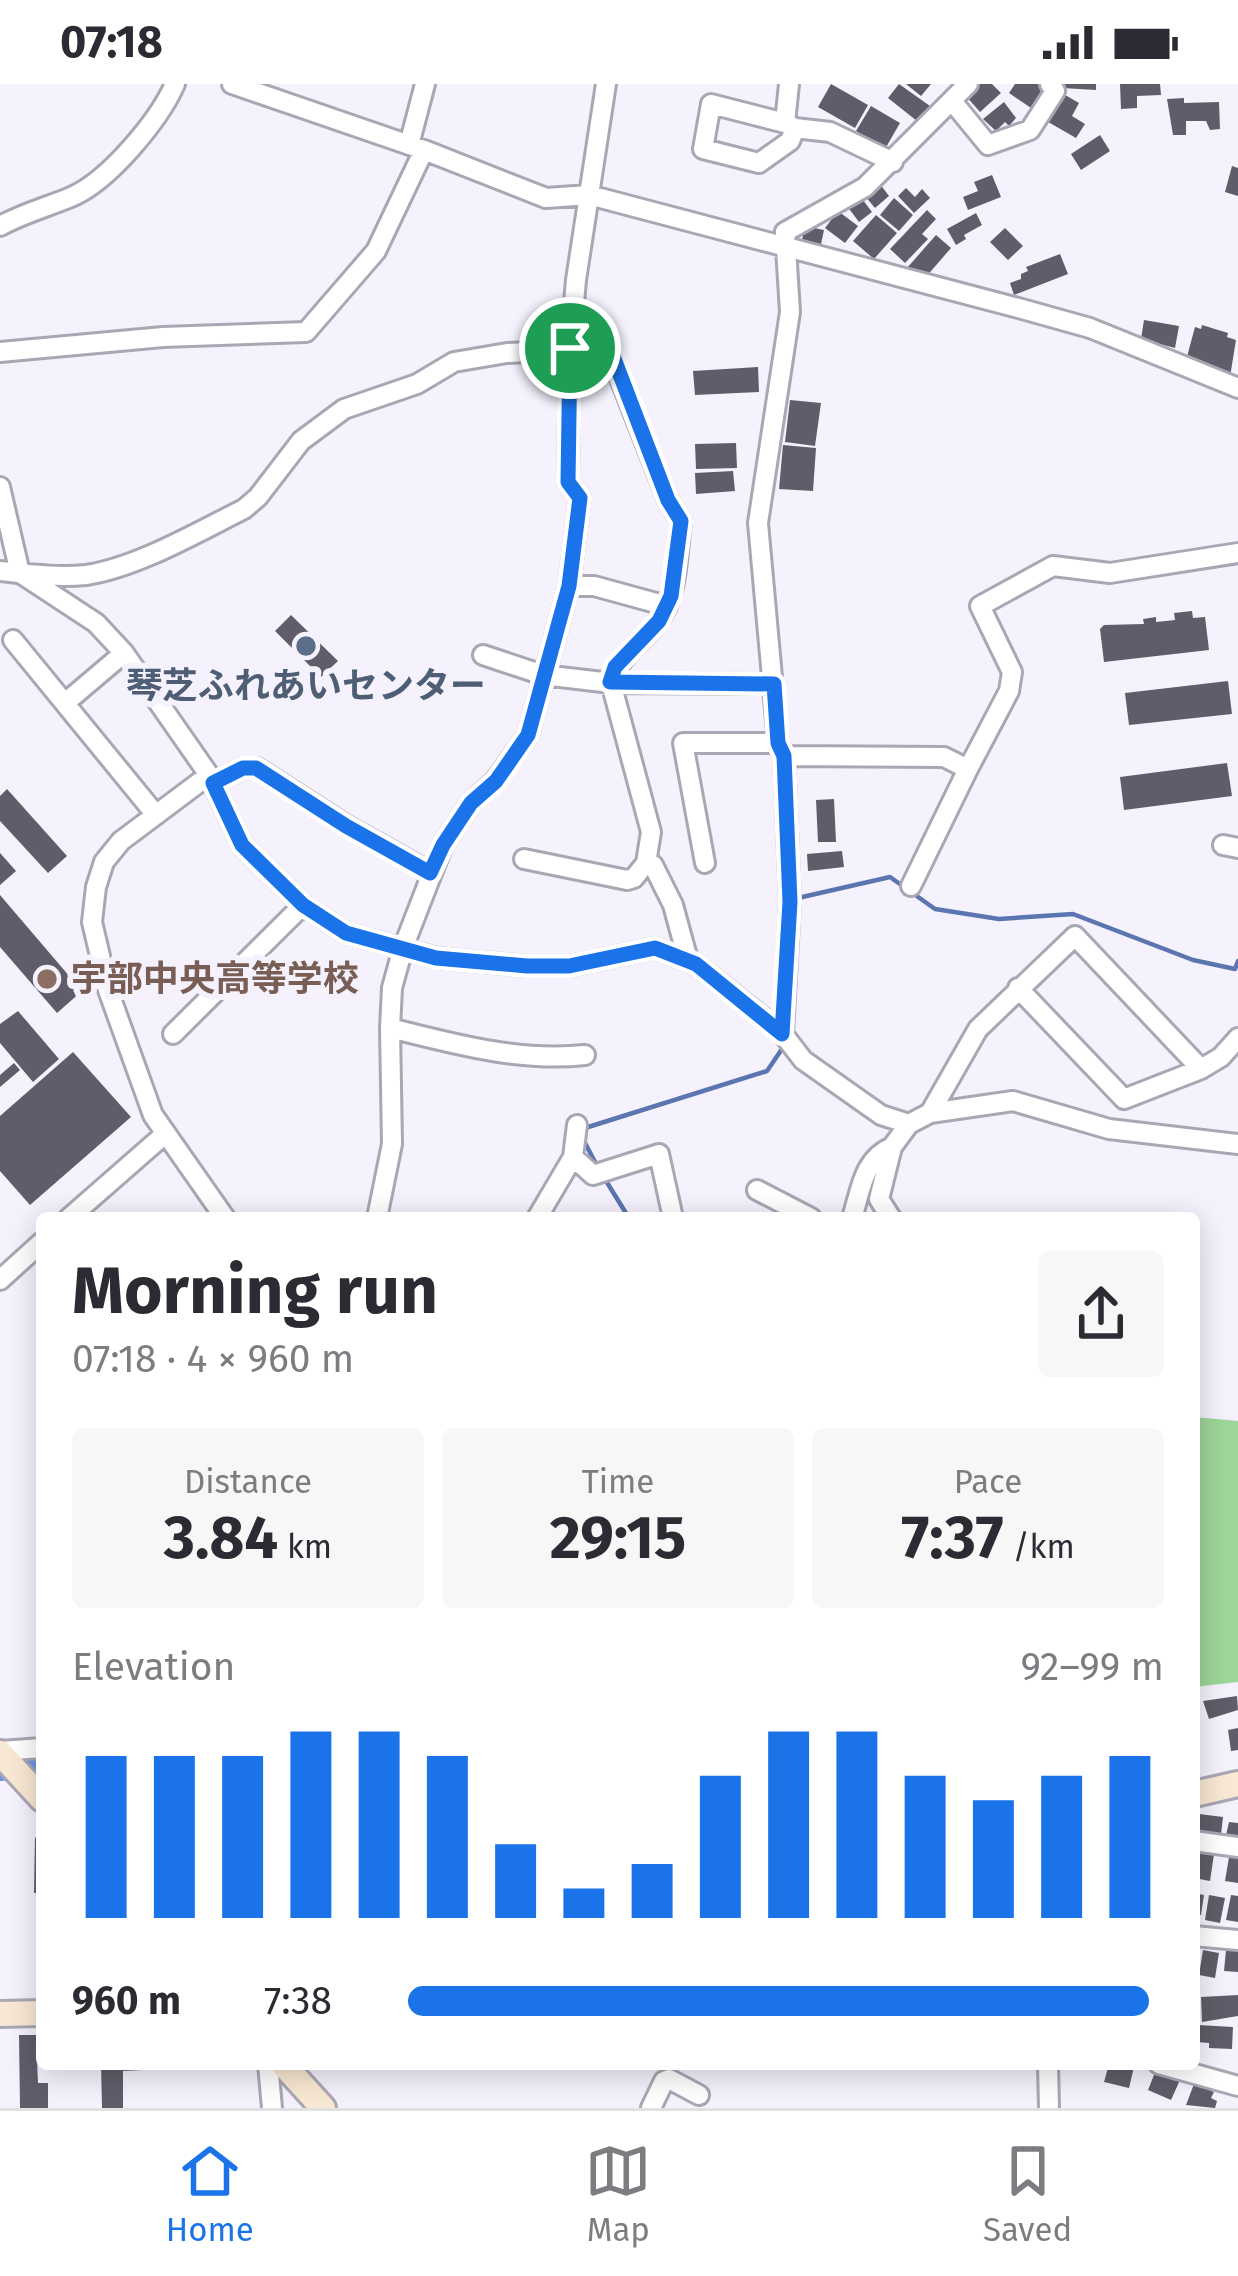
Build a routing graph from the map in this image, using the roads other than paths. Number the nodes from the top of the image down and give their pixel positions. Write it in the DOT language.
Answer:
graph roads {
  1 [pos="175,84"];
  2 [pos="232,84"];
  3 [pos="424,84"];
  4 [pos="606,84"];
  5 [pos="789,84"];
  6 [pos="968,84"];
  7 [pos="1050,84"];
  8 [pos="952,101"];
  9 [pos="790,125"];
  10 [pos="416,148"];
  11 [pos="893,163"];
  12 [pos="589,195"];
  13 [pos="0,226"];
  14 [pos="785,246"];
  15 [pos="570,348"];
  16 [pos="0,352"];
  17 [pos="1238,388"];
  18 [pos="0,487"];
  19 [pos="1238,554"];
  20 [pos="10,572"];
  21 [pos="569,586"];
  22 [pos="667,606"];
  23 [pos="13,640"];
  24 [pos="124,653"];
  25 [pos="483,655"];
  26 [pos="543,675"];
  27 [pos="610,682"];
  28 [pos="774,684"];
  29 [pos="65,703"];
  30 [pos="781,750"];
  31 [pos="968,769"];
  32 [pos="211,779"];
  33 [pos="156,814"];
  34 [pos="524,859"];
  35 [pos="646,862"];
  36 [pos="705,863"];
  37 [pos="430,873"];
  38 [pos="910,886"];
  39 [pos="303,905"];
  40 [pos="403,948"];
  41 [pos="688,960"];
  42 [pos="1018,988"];
  43 [pos="390,1028"];
  44 [pos="173,1034"];
  45 [pos="782,1034"];
  46 [pos="1238,1039"];
  47 [pos="585,1055"];
  48 [pos="1201,1069"];
  49 [pos="930,1113"];
  50 [pos="909,1124"];
  51 [pos="578,1126"];
  52 [pos="165,1134"];
  53 [pos="1238,1144"];
  54 [pos="892,1147"];
  55 [pos="573,1157"];
  56 [pos="757,1190"];
  57 [pos="76,1212"];
  58 [pos="221,1212"];
  59 [pos="378,1212"];
  60 [pos="541,1212"];
  61 [pos="672,1212"];
  62 [pos="799,1212"];
  63 [pos="854,1212"];
  64 [pos="887,1212"];
  65 [pos="36,1247"];
  66 [pos="0,1280"];
  67 [pos="36,1749"];
  68 [pos="4,1757"];
  69 [pos="1238,1784"];
  70 [pos="36,1792"];
  71 [pos="1200,1793"];
  72 [pos="1200,1842"];
  73 [pos="1238,1846"];
  74 [pos="1200,1937"];
  75 [pos="1238,1940"];
  76 [pos="36,2013"];
  77 [pos="0,2014"];
  78 [pos="269,2070"];
  79 [pos="289,2070"];
  80 [pos="1048,2070"];
  81 [pos="1191,2070"];
  82 [pos="1234,2078"];
  83 [pos="699,2095"];
  84 [pos="272,2108"];
  85 [pos="323,2108"];
  86 [pos="651,2108"];
  87 [pos="1048,2108"];
  1 -- 13 [label="street"];
  2 -- 10 [label="street"];
  3 -- 10 [label="street"];
  4 -- 12 [label="street"];
  5 -- 9 [label="street"];
  6 -- 8 [label="street"];
  7 -- 8 [label="street"];
  8 -- 11 [label="street"];
  9 -- 9 [label="street"];
  9 -- 11 [label="street"];
  10 -- 12 [label="street"];
  10 -- 16 [label="street"];
  11 -- 14 [label="street"];
  12 -- 14 [label="street"];
  12 -- 15 [label="street"];
  14 -- 17 [label="street"];
  14 -- 28 [label="street"];
  15 -- 20 [label="street"];
  15 -- 21 [label="street"];
  15 -- 22 [label="street"];
  18 -- 20 [label="street"];
  19 -- 31 [label="street"];
  20 -- 24 [label="street"];
  21 -- 22 [label="street"];
  21 -- 26 [label="street"];
  22 -- 27 [label="street"];
  23 -- 29 [label="street"];
  24 -- 29 [label="street"];
  24 -- 32 [label="street"];
  25 -- 26 [label="street"];
  26 -- 27 [label="street"];
  26 -- 37 [label="street"];
  27 -- 28 [label="street"];
  27 -- 35 [label="street"];
  28 -- 30 [label="street"];
  29 -- 33 [label="street"];
  30 -- 31 [label="street"];
  30 -- 36 [label="street"];
  30 -- 45 [label="street"];
  31 -- 38 [label="street"];
  32 -- 33 [label="street"];
  32 -- 37 [label="street"];
  32 -- 39 [label="street"];
  33 -- 52 [label="street"];
  34 -- 35 [label="street"];
  35 -- 41 [label="street"];
  37 -- 40 [label="street"];
  39 -- 40 [label="street"];
  39 -- 44 [label="street"];
  40 -- 41 [label="street"];
  40 -- 43 [label="street"];
  41 -- 45 [label="street"];
  42 -- 48 [label="street"];
  42 -- 48 [label="street"];
  42 -- 49 [label="street"];
  43 -- 47 [label="street"];
  43 -- 59 [label="street"];
  45 -- 50 [label="street"];
  46 -- 48 [label="street"];
  49 -- 50 [label="street"];
  49 -- 53 [label="street"];
  50 -- 54 [label="street"];
  51 -- 55 [label="street"];
  52 -- 57 [label="street"];
  52 -- 58 [label="street"];
  54 -- 63 [label="street"];
  54 -- 64 [label="street"];
  55 -- 60 [label="street"];
  55 -- 61 [label="street"];
  56 -- 62 [label="street"];
  65 -- 66 [label="street"];
  67 -- 68 [label="street"];
  68 -- 70 [label="street"];
  69 -- 71 [label="street"];
  72 -- 73 [label="street"];
  74 -- 75 [label="street"];
  76 -- 77 [label="street"];
  78 -- 84 [label="street"];
  79 -- 85 [label="street"];
  80 -- 87 [label="street"];
  81 -- 82 [label="street"];
  83 -- 86 [label="street"];
}
